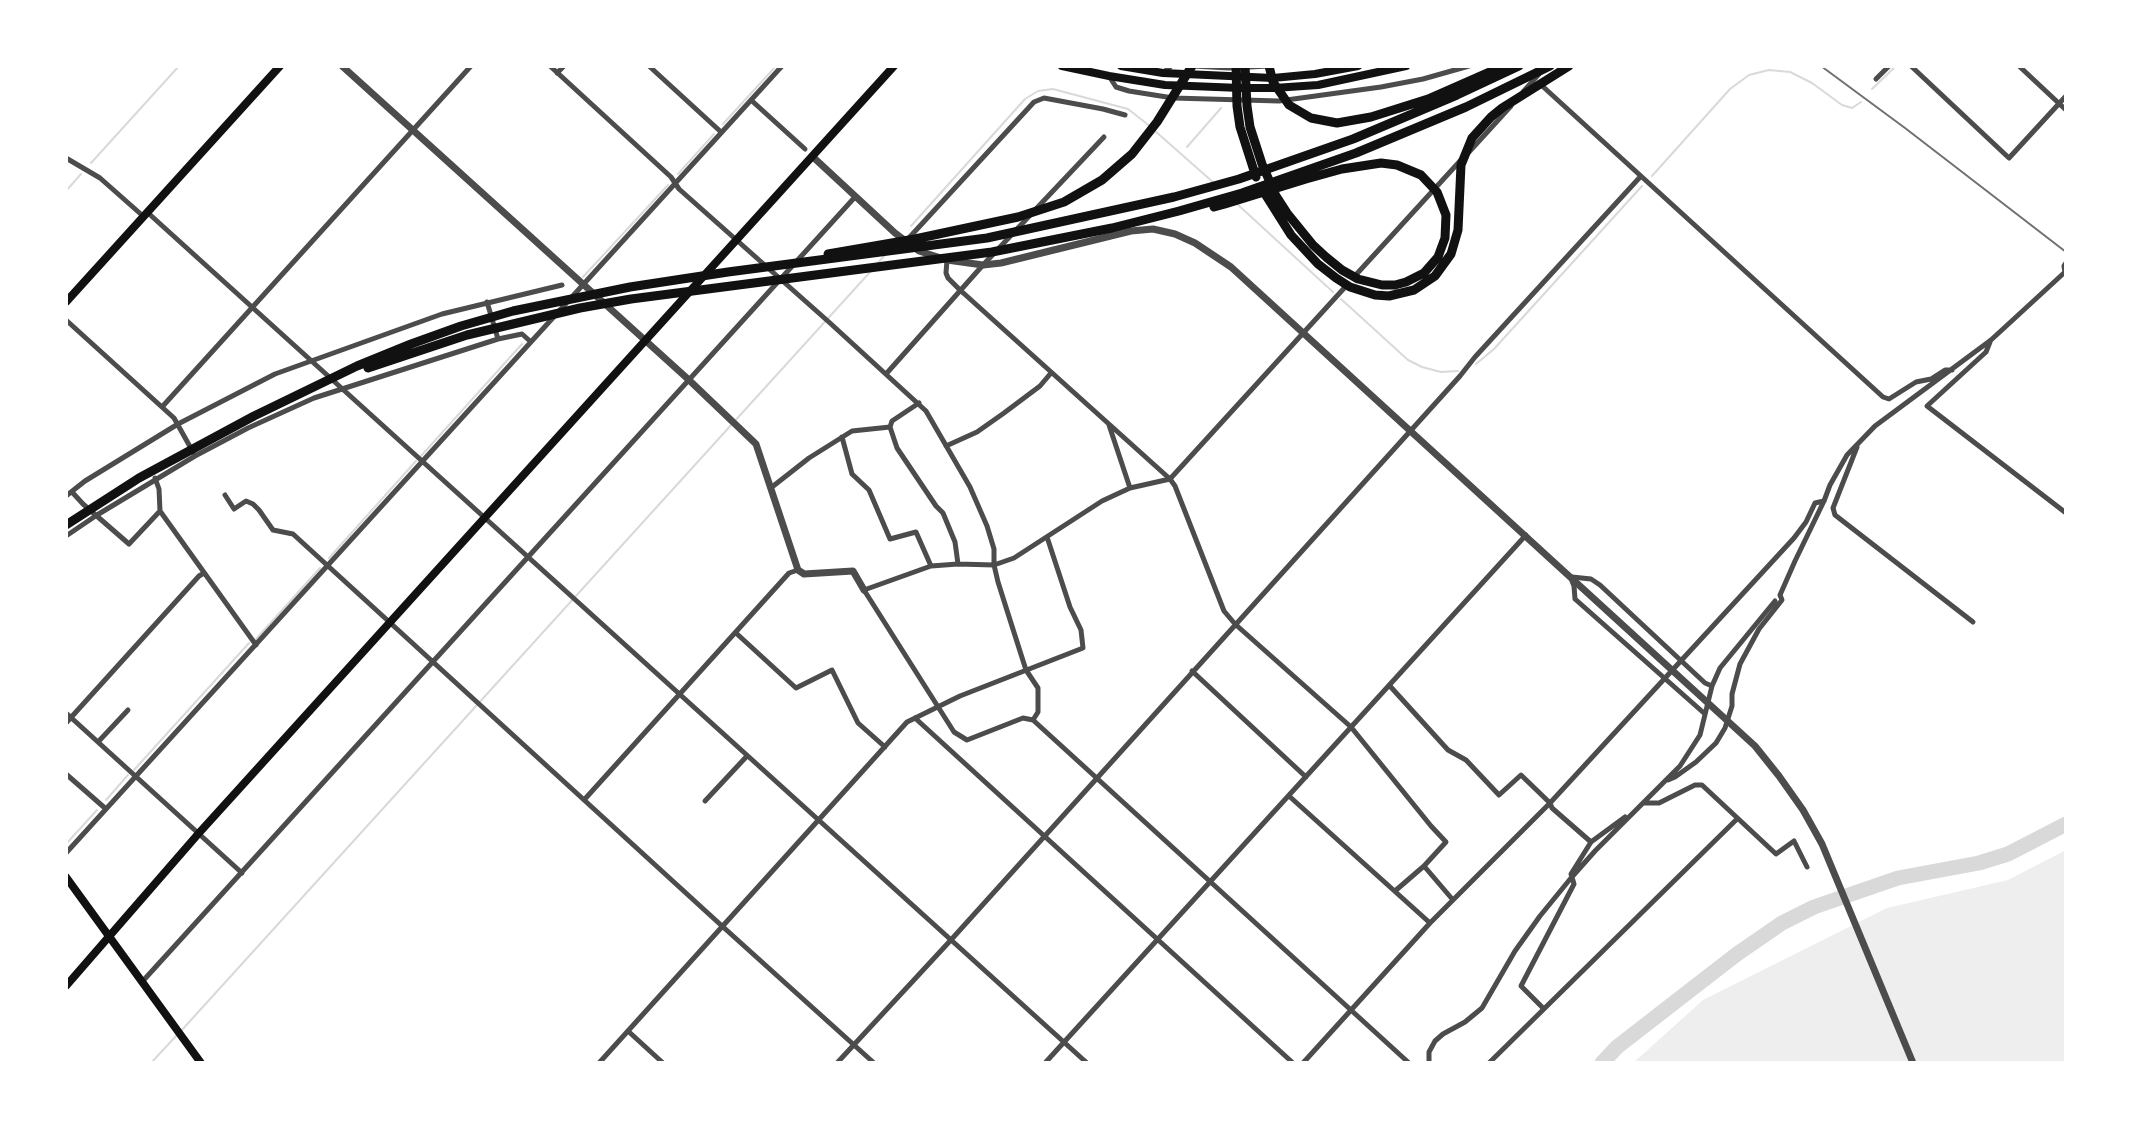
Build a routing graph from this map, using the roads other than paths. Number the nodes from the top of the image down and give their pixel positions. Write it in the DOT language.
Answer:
graph roads {
  1 [pos="280,66"];
  2 [pos="342,66"];
  3 [pos="471,66"];
  4 [pos="550,66"];
  5 [pos="564,66"];
  6 [pos="649,66"];
  7 [pos="782,66"];
  8 [pos="894,66"];
  9 [pos="1062,66"];
  10 [pos="1121,66"];
  11 [pos="1171,66"];
  12 [pos="1193,66"];
  13 [pos="1236,66"];
  14 [pos="1245,66"];
  15 [pos="1270,66"];
  16 [pos="1358,66"];
  17 [pos="1406,66"];
  18 [pos="1469,66"];
  19 [pos="1503,66"];
  20 [pos="1519,66"];
  21 [pos="1548,66"];
  22 [pos="1569,66"];
  23 [pos="1890,66"];
  24 [pos="1911,66"];
  25 [pos="2019,66"];
  26 [pos="557,73"];
  27 [pos="1163,73"];
  28 [pos="1109,76"];
  29 [pos="1534,79"];
  30 [pos="1876,79"];
  31 [pos="2066,96"];
  32 [pos="751,100"];
  33 [pos="2059,103"];
  34 [pos="2066,110"];
  35 [pos="1125,115"];
  36 [pos="412,130"];
  37 [pos="722,132"];
  38 [pos="1104,137"];
  39 [pos="805,149"];
  40 [pos="66,158"];
  41 [pos="813,158"];
  42 [pos="1641,176"];
  43 [pos="675,183"];
  44 [pos="855,198"];
  45 [pos="145,214"];
  46 [pos="1112,228"];
  47 [pos="737,240"];
  48 [pos="906,241"];
  49 [pos="947,260"];
  50 [pos="2066,263"];
  51 [pos="983,265"];
  52 [pos="728,272"];
  53 [pos="781,279"];
  54 [pos="562,285"];
  55 [pos="582,286"];
  56 [pos="960,290"];
  57 [pos="66,302"];
  58 [pos="487,302"];
  59 [pos="252,308"];
  60 [pos="66,320"];
  61 [pos="1303,333"];
  62 [pos="498,339"];
  63 [pos="1991,340"];
  64 [pos="645,341"];
  65 [pos="531,342"];
  66 [pos="310,361"];
  67 [pos="1954,370"];
  68 [pos="1051,373"];
  69 [pos="886,374"];
  70 [pos="689,380"];
  71 [pos="342,388"];
  72 [pos="310,390"];
  73 [pos="919,403"];
  74 [pos="162,407"];
  75 [pos="178,424"];
  76 [pos="1108,424"];
  77 [pos="890,427"];
  78 [pos="1409,430"];
  79 [pos="842,437"];
  80 [pos="946,446"];
  81 [pos="1856,446"];
  82 [pos="195,456"];
  83 [pos="422,461"];
  84 [pos="155,478"];
  85 [pos="1170,479"];
  86 [pos="772,488"];
  87 [pos="1130,488"];
  88 [pos="69,494"];
  89 [pos="225,495"];
  90 [pos="1824,501"];
  91 [pos="160,511"];
  92 [pos="2066,513"];
  93 [pos="97,515"];
  94 [pos="485,518"];
  95 [pos="66,525"];
  96 [pos="1526,535"];
  97 [pos="66,536"];
  98 [pos="1047,537"];
  99 [pos="529,558"];
  100 [pos="958,564"];
  101 [pos="328,566"];
  102 [pos="932,566"];
  103 [pos="994,566"];
  104 [pos="798,570"];
  105 [pos="204,573"];
  106 [pos="1570,577"];
  107 [pos="864,590"];
  108 [pos="1780,595"];
  109 [pos="390,622"];
  110 [pos="1973,622"];
  111 [pos="1234,624"];
  112 [pos="736,633"];
  113 [pos="256,645"];
  114 [pos="1680,660"];
  115 [pos="432,662"];
  116 [pos="1026,670"];
  117 [pos="1192,671"];
  118 [pos="1664,677"];
  119 [pos="1389,685"];
  120 [pos="1712,686"];
  121 [pos="679,695"];
  122 [pos="938,706"];
  123 [pos="128,710"];
  124 [pos="1705,714"];
  125 [pos="68,715"];
  126 [pos="915,718"];
  127 [pos="1033,720"];
  128 [pos="1729,720"];
  129 [pos="66,723"];
  130 [pos="1351,727"];
  131 [pos="98,742"];
  132 [pos="885,747"];
  133 [pos="747,756"];
  134 [pos="66,774"];
  135 [pos="136,777"];
  136 [pos="1306,777"];
  137 [pos="1096,778"];
  138 [pos="1668,780"];
  139 [pos="1289,796"];
  140 [pos="584,800"];
  141 [pos="705,801"];
  142 [pos="1550,803"];
  143 [pos="1644,803"];
  144 [pos="106,809"];
  145 [pos="1629,817"];
  146 [pos="1737,819"];
  147 [pos="818,821"];
  148 [pos="199,833"];
  149 [pos="1044,836"];
  150 [pos="1591,842"];
  151 [pos="66,853"];
  152 [pos="1424,866"];
  153 [pos="1807,867"];
  154 [pos="242,873"];
  155 [pos="66,877"];
  156 [pos="1571,878"];
  157 [pos="1211,883"];
  158 [pos="1395,891"];
  159 [pos="1453,900"];
  160 [pos="1430,923"];
  161 [pos="722,926"];
  162 [pos="109,937"];
  163 [pos="950,941"];
  164 [pos="1157,941"];
  165 [pos="142,982"];
  166 [pos="66,986"];
  167 [pos="1543,1008"];
  168 [pos="1350,1011"];
  169 [pos="628,1031"];
  170 [pos="1064,1042"];
  171 [pos="854,1044"];
  172 [pos="201,1063"];
  173 [pos="599,1063"];
  174 [pos="663,1063"];
  175 [pos="837,1063"];
  176 [pos="874,1063"];
  177 [pos="1045,1063"];
  178 [pos="1087,1063"];
  179 [pos="1293,1063"];
  180 [pos="1302,1063"];
  181 [pos="1409,1063"];
  182 [pos="1429,1063"];
  183 [pos="1489,1063"];
  184 [pos="1913,1063"];
  1 -- 45 [label="main road"];
  2 -- 36 [label="street"];
  3 -- 36 [label="street"];
  4 -- 26 [label="street"];
  5 -- 26 [label="street"];
  6 -- 37 [label="street"];
  7 -- 32 [label="street"];
  8 -- 41 [label="main road"];
  9 -- 28 [label="main road"];
  10 -- 27 [label="main road"];
  11 -- 27 [label="street"];
  12 -- 15 [label="street"];
  12 -- 52 [label="highway"];
  13 -- 22 [label="highway"];
  14 -- 46 [label="highway"];
  15 -- 19 [label="highway"];
  16 -- 27 [label="main road"];
  17 -- 28 [label="main road"];
  18 -- 28 [label="street"];
  20 -- 29 [label="street"];
  20 -- 52 [label="highway"];
  21 -- 29 [label="street"];
  21 -- 46 [label="highway"];
  23 -- 30 [label="street"];
  24 -- 33 [label="street"];
  25 -- 33 [label="street"];
  26 -- 43 [label="street"];
  29 -- 42 [label="street"];
  29 -- 61 [label="street"];
  31 -- 33 [label="street"];
  32 -- 37 [label="street"];
  32 -- 39 [label="street"];
  33 -- 34 [label="street"];
  35 -- 48 [label="street"];
  36 -- 55 [label="street"];
  36 -- 59 [label="street"];
  37 -- 43 [label="street"];
  38 -- 51 [label="street"];
  40 -- 45 [label="street"];
  41 -- 44 [label="street"];
  41 -- 47 [label="main road"];
  42 -- 67 [label="street"];
  42 -- 78 [label="street"];
  43 -- 47 [label="street"];
  43 -- 55 [label="street"];
  44 -- 48 [label="street"];
  44 -- 53 [label="street"];
  45 -- 57 [label="main road"];
  45 -- 59 [label="street"];
  46 -- 72 [label="highway"];
  47 -- 53 [label="street"];
  47 -- 64 [label="main road"];
  48 -- 49 [label="street"];
  49 -- 51 [label="street"];
  49 -- 56 [label="street"];
  50 -- 63 [label="street"];
  51 -- 56 [label="street"];
  51 -- 61 [label="street"];
  52 -- 72 [label="highway"];
  53 -- 69 [label="street"];
  53 -- 70 [label="street"];
  54 -- 58 [label="street"];
  55 -- 64 [label="street"];
  55 -- 65 [label="street"];
  56 -- 68 [label="street"];
  56 -- 69 [label="street"];
  58 -- 62 [label="street"];
  58 -- 66 [label="street"];
  59 -- 66 [label="street"];
  59 -- 74 [label="street"];
  60 -- 74 [label="street"];
  61 -- 78 [label="street"];
  61 -- 85 [label="street"];
  62 -- 65 [label="street"];
  62 -- 71 [label="street"];
  63 -- 67 [label="street"];
  63 -- 92 [label="street"];
  64 -- 70 [label="street"];
  64 -- 94 [label="main road"];
  65 -- 83 [label="street"];
  66 -- 71 [label="street"];
  66 -- 75 [label="street"];
  67 -- 81 [label="street"];
  68 -- 76 [label="street"];
  68 -- 80 [label="street"];
  69 -- 73 [label="street"];
  70 -- 86 [label="street"];
  70 -- 99 [label="street"];
  71 -- 82 [label="street"];
  71 -- 83 [label="street"];
  72 -- 95 [label="highway"];
  73 -- 77 [label="street"];
  73 -- 80 [label="street"];
  74 -- 75 [label="street"];
  75 -- 82 [label="street"];
  75 -- 88 [label="street"];
  76 -- 85 [label="street"];
  76 -- 87 [label="street"];
  77 -- 79 [label="street"];
  77 -- 100 [label="street"];
  78 -- 96 [label="street"];
  78 -- 111 [label="street"];
  79 -- 86 [label="street"];
  79 -- 102 [label="street"];
  80 -- 103 [label="street"];
  81 -- 90 [label="street"];
  81 -- 110 [label="street"];
  82 -- 84 [label="street"];
  83 -- 94 [label="street"];
  83 -- 101 [label="street"];
  84 -- 91 [label="street"];
  84 -- 93 [label="street"];
  85 -- 87 [label="street"];
  85 -- 111 [label="street"];
  86 -- 104 [label="street"];
  87 -- 98 [label="street"];
  88 -- 93 [label="street"];
  89 -- 101 [label="street"];
  90 -- 108 [label="street"];
  90 -- 114 [label="street"];
  91 -- 93 [label="street"];
  91 -- 105 [label="street"];
  93 -- 97 [label="street"];
  94 -- 99 [label="street"];
  94 -- 109 [label="main road"];
  96 -- 106 [label="street"];
  96 -- 119 [label="street"];
  98 -- 103 [label="street"];
  98 -- 116 [label="street"];
  99 -- 115 [label="street"];
  99 -- 121 [label="street"];
  100 -- 102 [label="street"];
  100 -- 103 [label="street"];
  101 -- 109 [label="street"];
  101 -- 113 [label="street"];
  102 -- 107 [label="street"];
  103 -- 116 [label="street"];
  104 -- 107 [label="street"];
  104 -- 112 [label="street"];
  105 -- 113 [label="street"];
  105 -- 125 [label="street"];
  106 -- 114 [label="street"];
  106 -- 118 [label="street"];
  106 -- 128 [label="street"];
  107 -- 122 [label="street"];
  108 -- 120 [label="street"];
  108 -- 128 [label="street"];
  109 -- 115 [label="street"];
  109 -- 148 [label="main road"];
  111 -- 117 [label="street"];
  111 -- 130 [label="street"];
  112 -- 121 [label="street"];
  112 -- 132 [label="street"];
  113 -- 135 [label="street"];
  114 -- 118 [label="street"];
  114 -- 120 [label="street"];
  115 -- 140 [label="street"];
  115 -- 154 [label="street"];
  116 -- 122 [label="street"];
  116 -- 127 [label="street"];
  117 -- 136 [label="street"];
  117 -- 137 [label="street"];
  118 -- 124 [label="street"];
  118 -- 142 [label="street"];
  119 -- 130 [label="street"];
  119 -- 142 [label="street"];
  120 -- 124 [label="street"];
  121 -- 133 [label="street"];
  121 -- 140 [label="street"];
  122 -- 126 [label="street"];
  122 -- 127 [label="street"];
  123 -- 131 [label="street"];
  124 -- 138 [label="street"];
  125 -- 129 [label="street"];
  125 -- 131 [label="street"];
  126 -- 132 [label="street"];
  126 -- 149 [label="street"];
  127 -- 137 [label="street"];
  128 -- 138 [label="street"];
  128 -- 184 [label="street"];
  130 -- 136 [label="street"];
  130 -- 152 [label="street"];
  131 -- 135 [label="street"];
  132 -- 147 [label="street"];
  133 -- 141 [label="street"];
  133 -- 147 [label="street"];
  134 -- 144 [label="street"];
  135 -- 144 [label="street"];
  135 -- 148 [label="street"];
  136 -- 139 [label="street"];
  137 -- 149 [label="street"];
  137 -- 157 [label="street"];
  138 -- 143 [label="street"];
  139 -- 157 [label="street"];
  139 -- 158 [label="street"];
  140 -- 161 [label="street"];
  142 -- 150 [label="street"];
  142 -- 159 [label="street"];
  143 -- 145 [label="street"];
  143 -- 146 [label="street"];
  144 -- 151 [label="street"];
  145 -- 150 [label="street"];
  145 -- 156 [label="street"];
  146 -- 153 [label="street"];
  146 -- 167 [label="street"];
  147 -- 161 [label="street"];
  147 -- 163 [label="street"];
  148 -- 154 [label="street"];
  148 -- 162 [label="main road"];
  149 -- 163 [label="street"];
  149 -- 164 [label="street"];
  150 -- 156 [label="street"];
  152 -- 158 [label="street"];
  152 -- 159 [label="street"];
  154 -- 165 [label="street"];
  155 -- 162 [label="main road"];
  156 -- 167 [label="street"];
  156 -- 182 [label="street"];
  157 -- 164 [label="street"];
  157 -- 168 [label="street"];
  158 -- 160 [label="street"];
  159 -- 160 [label="street"];
  160 -- 168 [label="street"];
  161 -- 169 [label="street"];
  161 -- 171 [label="street"];
  162 -- 165 [label="main road"];
  162 -- 166 [label="main road"];
  163 -- 170 [label="street"];
  163 -- 171 [label="street"];
  164 -- 170 [label="street"];
  164 -- 179 [label="street"];
  165 -- 172 [label="main road"];
  167 -- 183 [label="street"];
  168 -- 180 [label="street"];
  168 -- 181 [label="street"];
  169 -- 173 [label="street"];
  169 -- 174 [label="street"];
  170 -- 177 [label="street"];
  170 -- 178 [label="street"];
  171 -- 175 [label="street"];
  171 -- 176 [label="street"];
}
